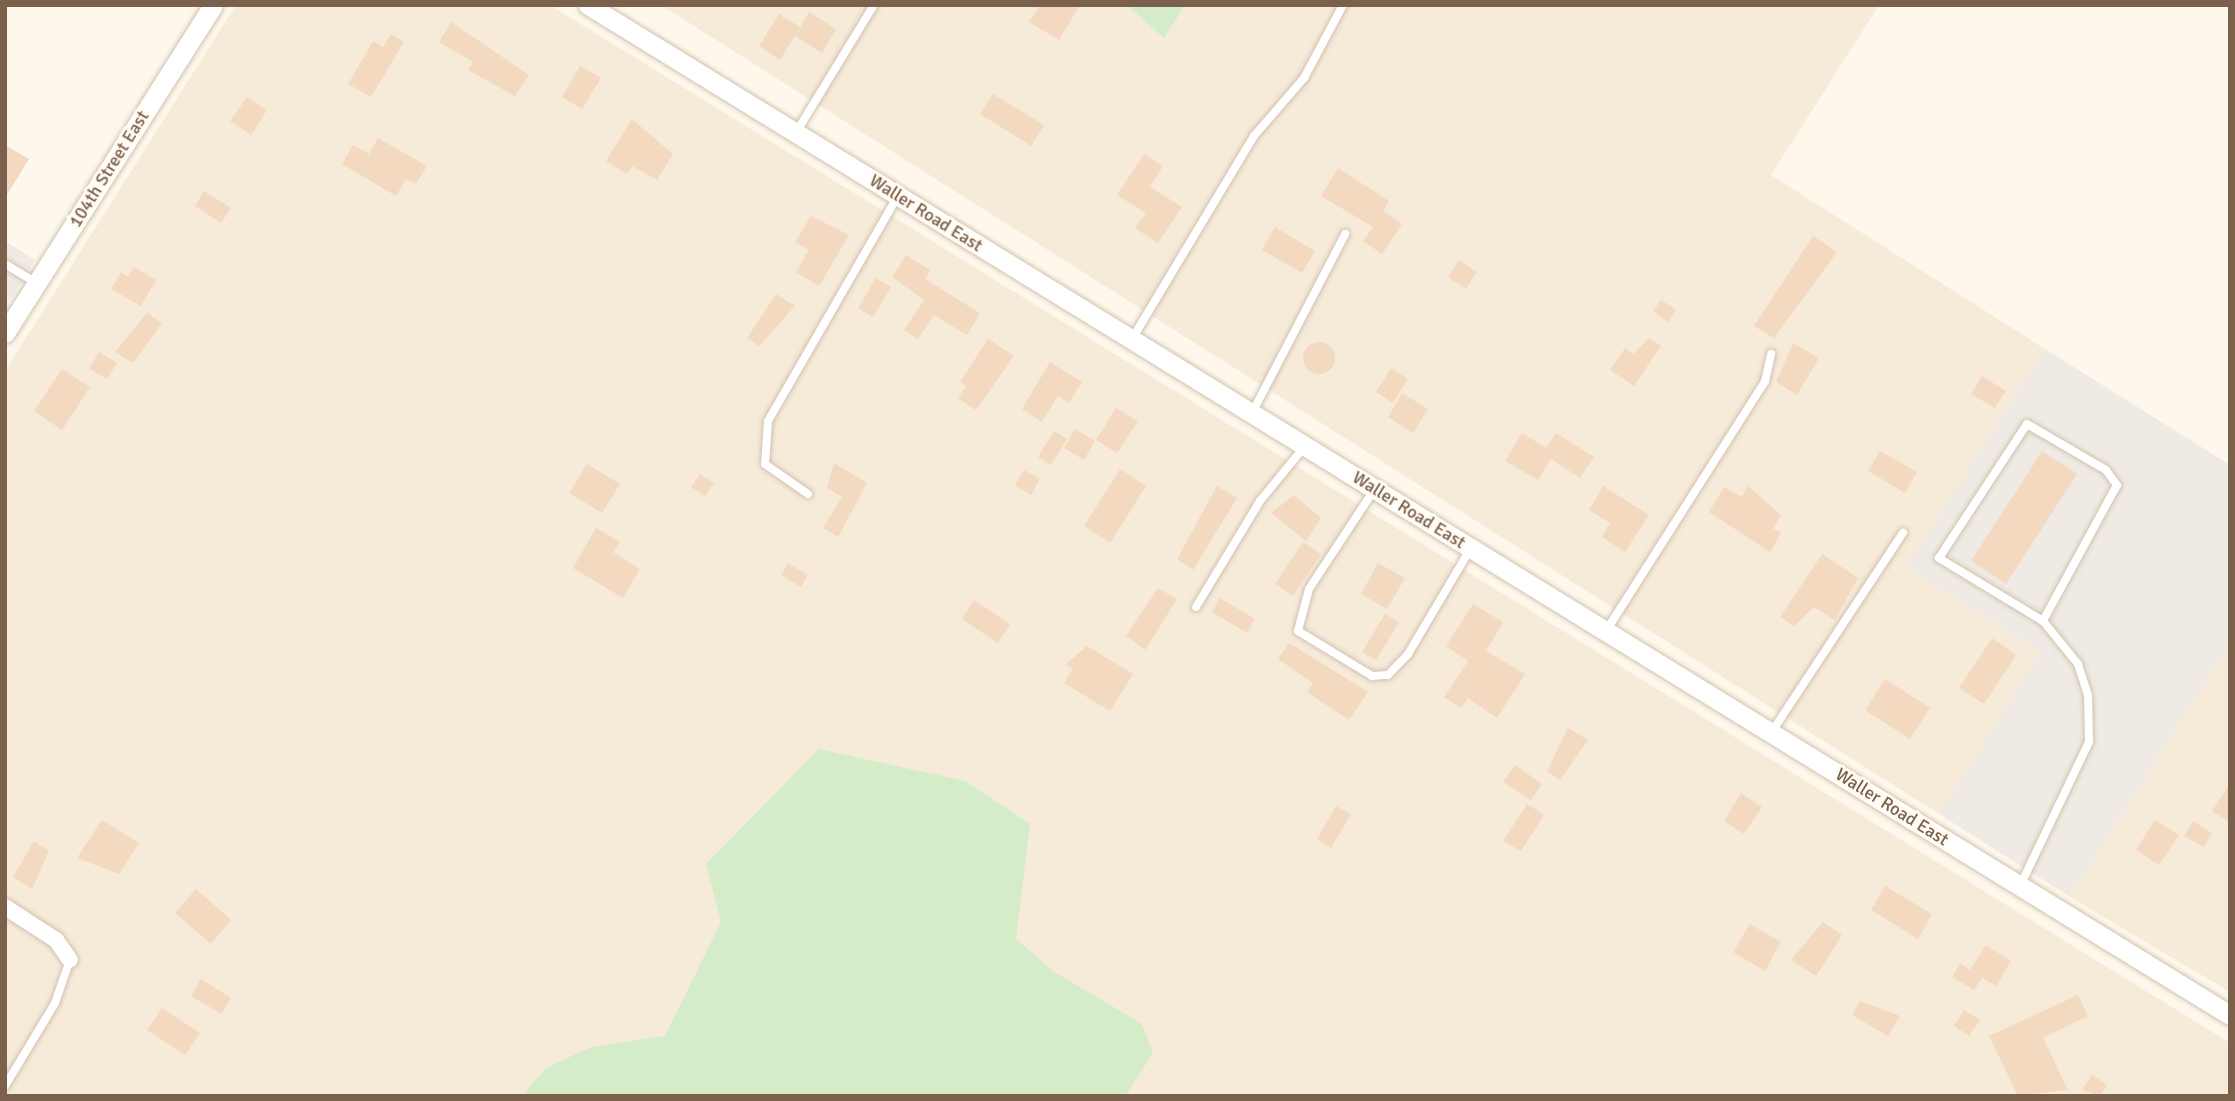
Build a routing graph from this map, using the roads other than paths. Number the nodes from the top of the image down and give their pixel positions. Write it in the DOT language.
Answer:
graph roads {
  1 [pos="213,5"];
  2 [pos="588,5"];
  3 [pos="874,5"];
  4 [pos="1343,5"];
  5 [pos="796,133"];
  6 [pos="898,196"];
  7 [pos="1345,234"];
  8 [pos="5,264"];
  9 [pos="37,283"];
  10 [pos="5,333"];
  11 [pos="1132,340"];
  12 [pos="1771,354"];
  13 [pos="1252,413"];
  14 [pos="1305,446"];
  15 [pos="1375,489"];
  16 [pos="808,494"];
  17 [pos="1903,533"];
  18 [pos="1471,548"];
  19 [pos="1196,607"];
  20 [pos="2043,621"];
  21 [pos="1606,631"];
  22 [pos="1771,733"];
  23 [pos="2020,886"];
  24 [pos="5,907"];
  25 [pos="71,960"];
  26 [pos="2230,1015"];
  27 [pos="5,1086"];
  1 -- 9 [label="street, 104th Street East"];
  2 -- 5 [label="street, Waller Road East"];
  3 -- 5 [label="lane"];
  4 -- 11 [label="lane"];
  5 -- 6 [label="street, Waller Road East"];
  6 -- 11 [label="street, Waller Road East"];
  6 -- 16 [label="lane"];
  7 -- 13 [label="lane"];
  8 -- 9 [label="lane"];
  9 -- 10 [label="street, 104th Street East"];
  11 -- 13 [label="street, Waller Road East"];
  12 -- 21 [label="lane"];
  13 -- 14 [label="street, Waller Road East"];
  14 -- 15 [label="street, Waller Road East"];
  14 -- 19 [label="lane"];
  15 -- 18 [label="street, Waller Road East"];
  15 -- 18 [label="lane"];
  17 -- 22 [label="lane"];
  18 -- 21 [label="street, Waller Road East"];
  20 -- 20 [label="lane"];
  20 -- 23 [label="lane"];
  21 -- 22 [label="street, Waller Road East"];
  22 -- 23 [label="street, Waller Road East"];
  23 -- 26 [label="street, Waller Road East"];
  24 -- 25 [label="street"];
  25 -- 27 [label="lane"];
}
